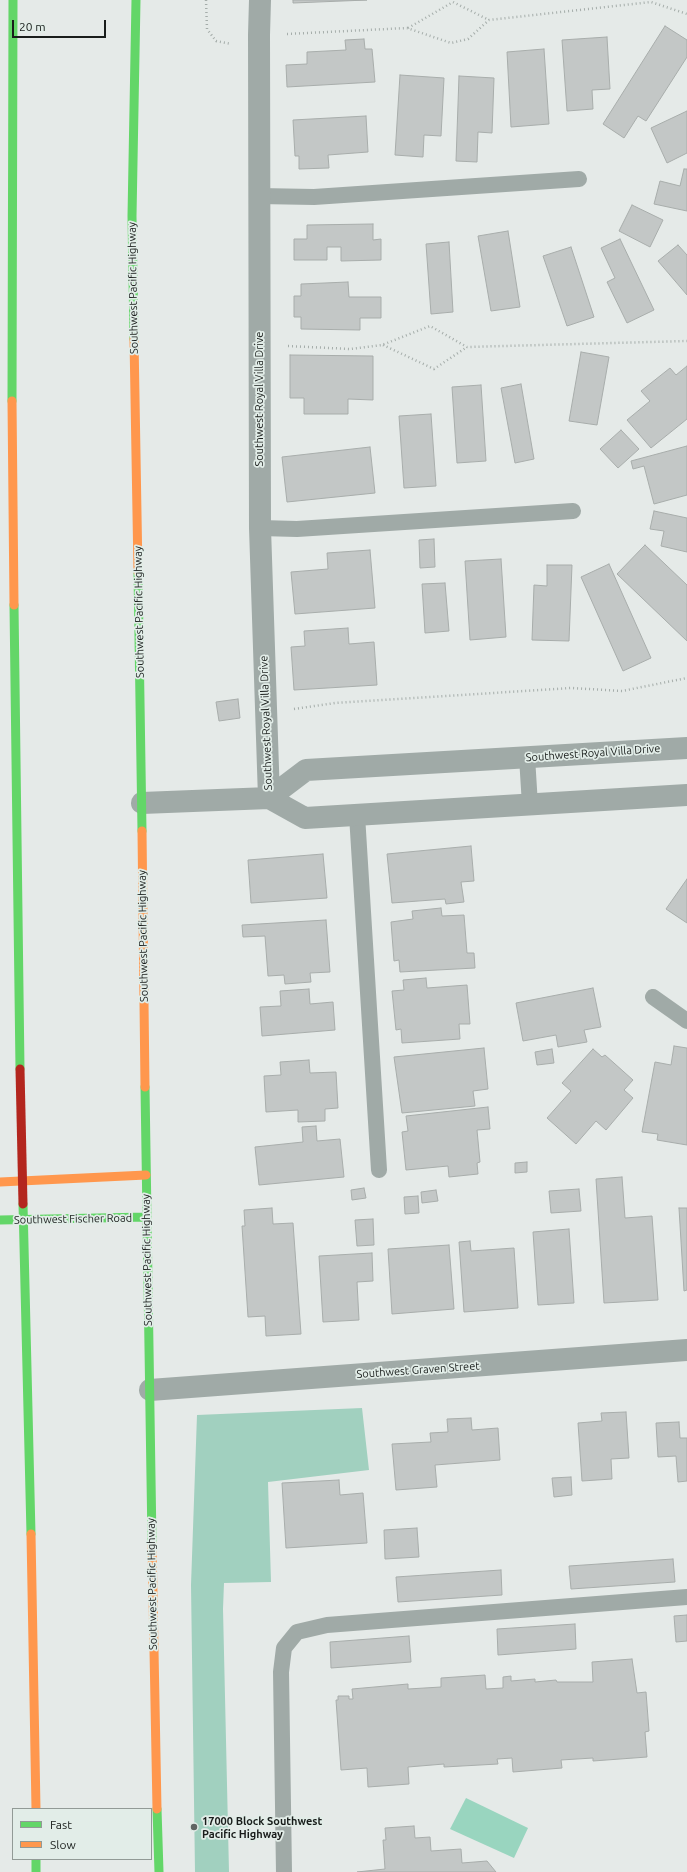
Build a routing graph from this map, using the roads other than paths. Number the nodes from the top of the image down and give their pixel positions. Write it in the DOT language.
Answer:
graph roads {
  1 [pos="13,0"];
  2 [pos="136,0"];
  3 [pos="260,0"];
  4 [pos="579,179"];
  5 [pos="259,196"];
  6 [pos="573,511"];
  7 [pos="260,528"];
  8 [pos="687,748"];
  9 [pos="527,757"];
  10 [pos="687,795"];
  11 [pos="269,798"];
  12 [pos="142,803"];
  13 [pos="530,805"];
  14 [pos="356,815"];
  15 [pos="653,997"];
  16 [pos="687,1021"];
  17 [pos="379,1170"];
  18 [pos="146,1175"];
  19 [pos="22,1181"];
  20 [pos="0,1182"];
  21 [pos="147,1217"];
  22 [pos="0,1220"];
  23 [pos="23,1220"];
  24 [pos="687,1350"];
  25 [pos="150,1390"];
  26 [pos="687,1597"];
  27 [pos="36,1808"];
  28 [pos="36,1860"];
  29 [pos="36,1872"];
  30 [pos="159,1872"];
  31 [pos="284,1872"];
  1 -- 19 [label="main road"];
  2 -- 12 [label="main road, Southwest Pacific Highway"];
  3 -- 5 [label="street, Southwest Royal Villa Drive"];
  4 -- 5 [label="lane"];
  5 -- 7 [label="street, Southwest Royal Villa Drive"];
  6 -- 7 [label="lane"];
  7 -- 11 [label="street, Southwest Royal Villa Drive"];
  8 -- 9 [label="street, Southwest Royal Villa Drive"];
  9 -- 11 [label="street, Southwest Royal Villa Drive"];
  9 -- 13 [label="lane"];
  10 -- 13 [label="street, Southwest Royal Villa Drive"];
  11 -- 12 [label="street, Southwest Royal Villa Drive"];
  11 -- 14 [label="street, Southwest Royal Villa Drive"];
  12 -- 18 [label="main road, Southwest Pacific Highway"];
  13 -- 14 [label="street, Southwest Royal Villa Drive"];
  14 -- 17 [label="lane"];
  15 -- 16 [label="lane"];
  18 -- 19 [label="main road"];
  18 -- 21 [label="main road, Southwest Pacific Highway"];
  19 -- 20 [label="main road"];
  19 -- 23 [label="main road"];
  21 -- 23 [label="main road, Southwest Fischer Road"];
  21 -- 25 [label="main road, Southwest Pacific Highway"];
  22 -- 23 [label="main road, Southwest Fischer Road"];
  23 -- 27 [label="main road"];
  24 -- 25 [label="street, Southwest Graven Street"];
  25 -- 30 [label="main road, Southwest Pacific Highway"];
  26 -- 31 [label="lane"];
  28 -- 29 [label="main road"];
}
